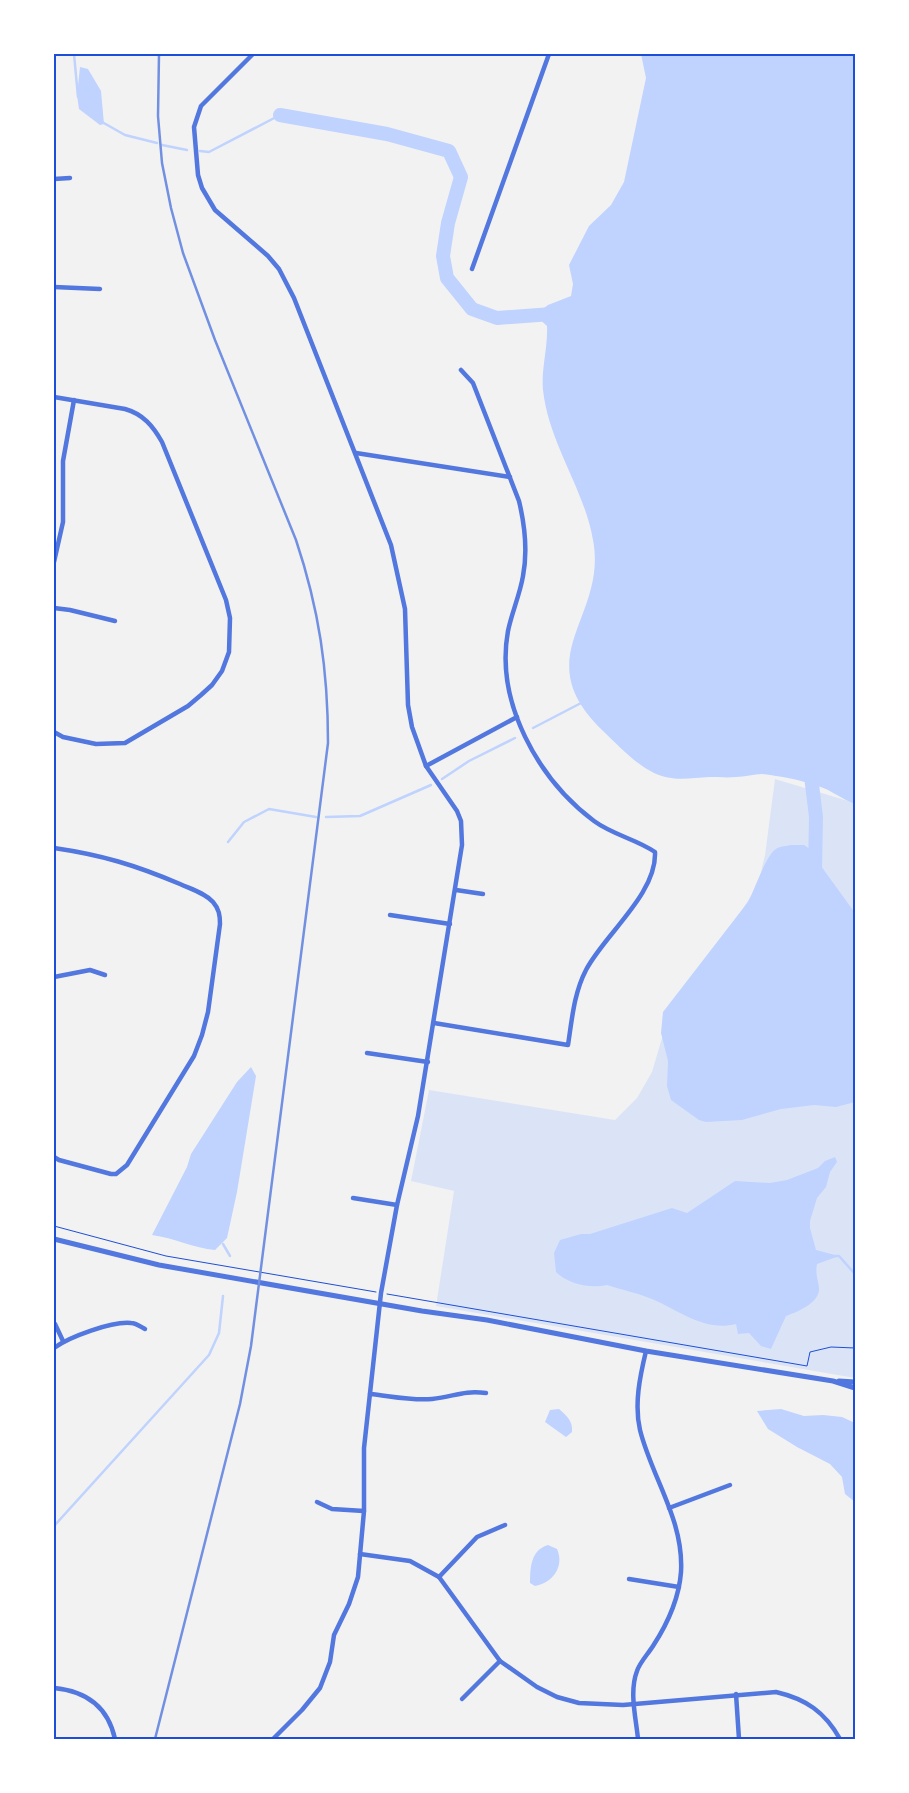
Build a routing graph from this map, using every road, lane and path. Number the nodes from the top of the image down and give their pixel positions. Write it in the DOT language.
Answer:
graph roads {
  1 [pos="253,54"];
  2 [pos="549,54"];
  3 [pos="70,178"];
  4 [pos="54,179"];
  5 [pos="472,269"];
  6 [pos="54,287"];
  7 [pos="100,289"];
  8 [pos="461,370"];
  9 [pos="54,397"];
  10 [pos="74,400"];
  11 [pos="356,453"];
  12 [pos="510,478"];
  13 [pos="54,562"];
  14 [pos="54,608"];
  15 [pos="115,621"];
  16 [pos="517,717"];
  17 [pos="54,732"];
  18 [pos="426,766"];
  19 [pos="54,848"];
  20 [pos="456,890"];
  21 [pos="483,894"];
  22 [pos="390,915"];
  23 [pos="450,924"];
  24 [pos="105,975"];
  25 [pos="54,977"];
  26 [pos="434,1023"];
  27 [pos="367,1052"];
  28 [pos="428,1062"];
  29 [pos="54,1157"];
  30 [pos="353,1198"];
  31 [pos="396,1205"];
  32 [pos="54,1226"];
  33 [pos="54,1239"];
  34 [pos="381,1293"];
  35 [pos="380,1304"];
  36 [pos="55,1324"];
  37 [pos="145,1329"];
  38 [pos="63,1341"];
  39 [pos="54,1348"];
  40 [pos="855,1348"];
  41 [pos="646,1351"];
  42 [pos="833,1381"];
  43 [pos="855,1382"];
  44 [pos="855,1388"];
  45 [pos="486,1393"];
  46 [pos="370,1394"];
  47 [pos="730,1485"];
  48 [pos="317,1502"];
  49 [pos="669,1508"];
  50 [pos="364,1511"];
  51 [pos="506,1525"];
  52 [pos="360,1554"];
  53 [pos="439,1577"];
  54 [pos="629,1578"];
  55 [pos="679,1587"];
  56 [pos="500,1661"];
  57 [pos="54,1688"];
  58 [pos="736,1694"];
  59 [pos="462,1698"];
  60 [pos="634,1704"];
  61 [pos="116,1739"];
  62 [pos="273,1739"];
  63 [pos="638,1739"];
  64 [pos="739,1739"];
  65 [pos="840,1739"];
  1 -- 11 [label="street"];
  2 -- 5 [label="street"];
  3 -- 4 [label="street"];
  6 -- 7 [label="street"];
  8 -- 12 [label="street"];
  9 -- 10 [label="street"];
  10 -- 13 [label="street"];
  10 -- 17 [label="street"];
  11 -- 12 [label="street"];
  11 -- 18 [label="street"];
  12 -- 16 [label="street"];
  14 -- 15 [label="street"];
  16 -- 18 [label="street"];
  16 -- 26 [label="street"];
  18 -- 20 [label="street"];
  19 -- 29 [label="street"];
  20 -- 21 [label="street"];
  20 -- 23 [label="street"];
  22 -- 23 [label="street"];
  23 -- 26 [label="street"];
  24 -- 25 [label="street"];
  26 -- 28 [label="street"];
  27 -- 28 [label="street"];
  28 -- 31 [label="street"];
  30 -- 31 [label="street"];
  31 -- 34 [label="street"];
  32 -- 34 [label="path"];
  33 -- 35 [label="street"];
  34 -- 35 [label="street"];
  34 -- 40 [label="path"];
  35 -- 41 [label="street"];
  35 -- 46 [label="street"];
  36 -- 38 [label="street"];
  37 -- 38 [label="street"];
  38 -- 39 [label="street"];
  41 -- 42 [label="street"];
  41 -- 49 [label="street"];
  42 -- 43 [label="street"];
  42 -- 44 [label="street"];
  45 -- 46 [label="street"];
  46 -- 50 [label="street"];
  47 -- 49 [label="street"];
  48 -- 50 [label="street"];
  49 -- 55 [label="street"];
  50 -- 52 [label="street"];
  51 -- 53 [label="street"];
  52 -- 53 [label="street"];
  52 -- 62 [label="street"];
  53 -- 56 [label="street"];
  54 -- 55 [label="street"];
  55 -- 60 [label="street"];
  56 -- 59 [label="street"];
  56 -- 60 [label="street"];
  57 -- 61 [label="street"];
  58 -- 60 [label="street"];
  58 -- 64 [label="street"];
  58 -- 65 [label="street"];
  60 -- 63 [label="street"];
}
